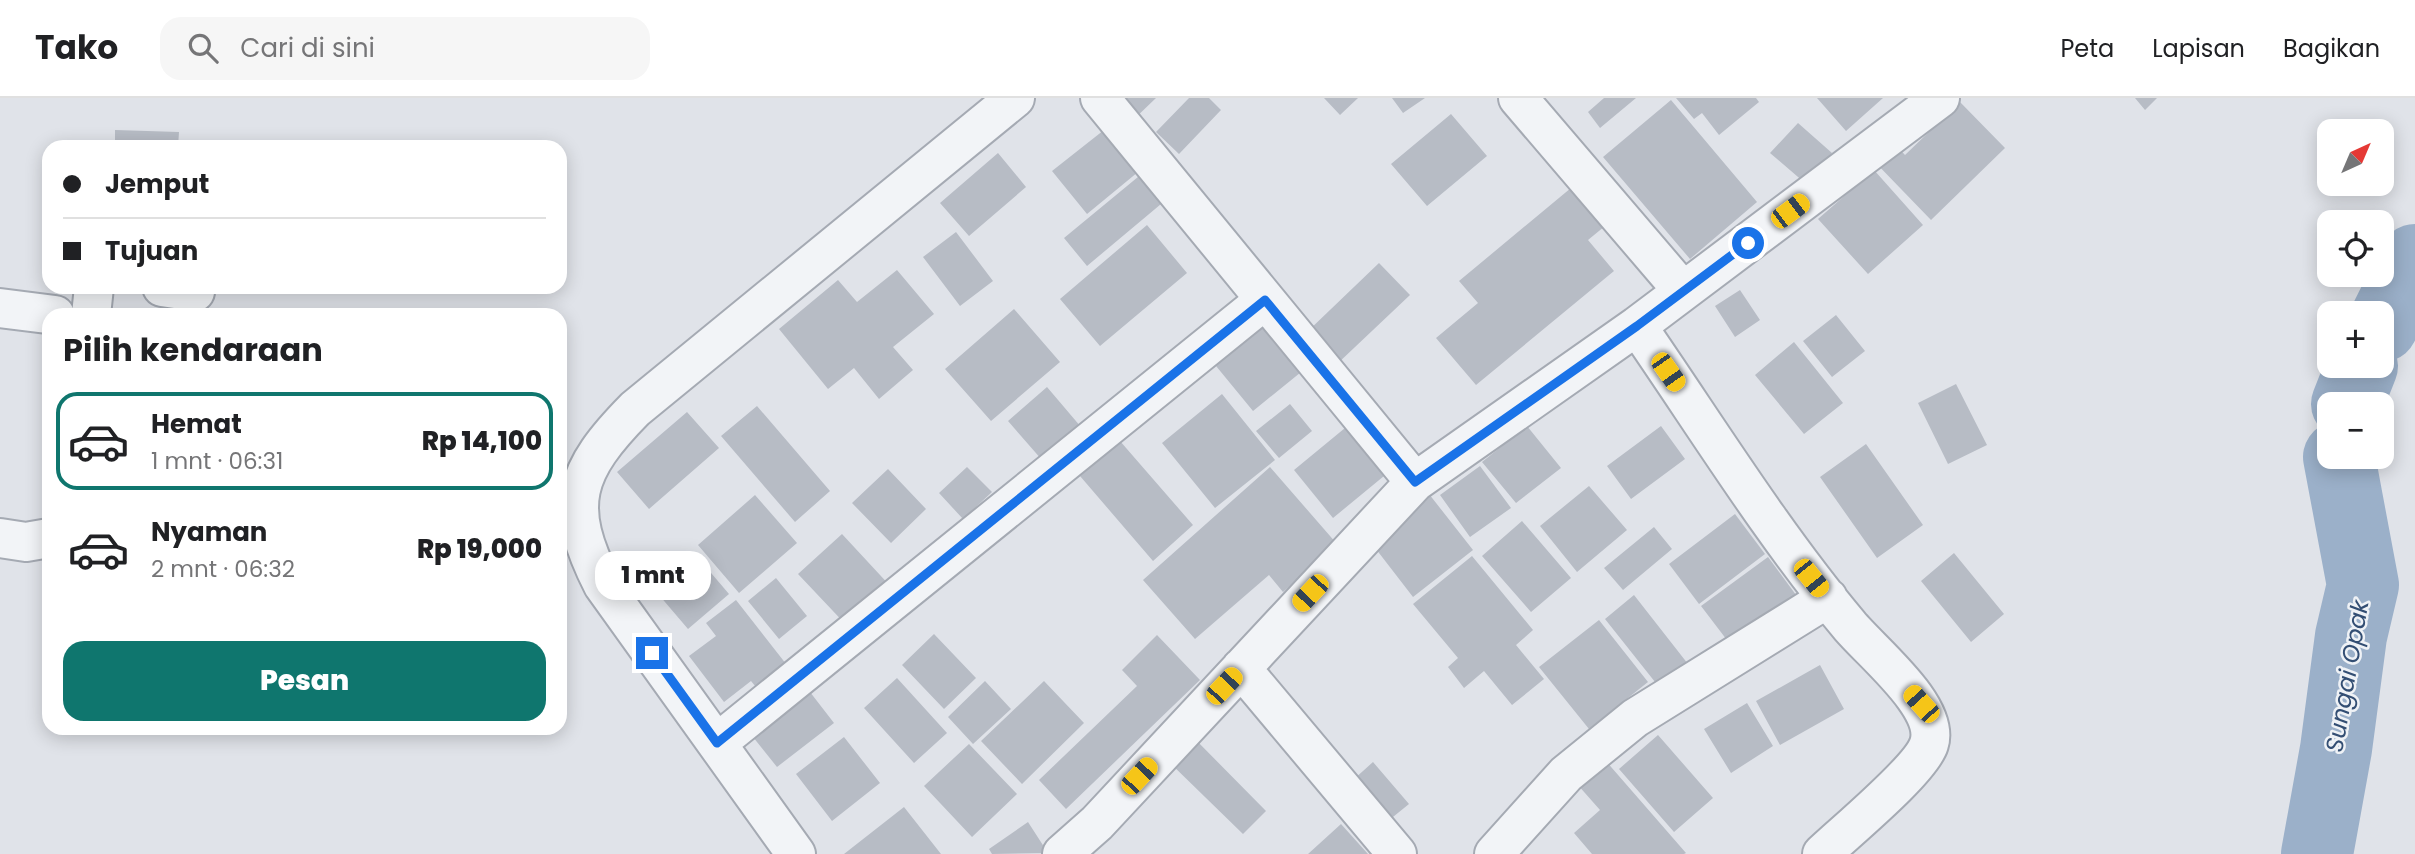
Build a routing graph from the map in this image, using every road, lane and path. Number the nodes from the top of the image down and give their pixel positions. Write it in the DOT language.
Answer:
graph roads {
  1 [pos="1015,98"];
  2 [pos="1100,98"];
  3 [pos="1518,98"];
  4 [pos="1940,98"];
  5 [pos="1683,291"];
  6 [pos="1265,300"];
  7 [pos="0,308"];
  8 [pos="42,313"];
  9 [pos="1637,326"];
  10 [pos="1415,482"];
  11 [pos="0,538"];
  12 [pos="42,539"];
  13 [pos="1828,598"];
  14 [pos="1241,668"];
  15 [pos="717,743"];
  16 [pos="796,854"];
  17 [pos="1062,854"];
  18 [pos="1398,854"];
  19 [pos="1494,854"];
  20 [pos="1822,854"];
  1 -- 15 [label="street"];
  2 -- 6 [label="street"];
  3 -- 5 [label="street"];
  4 -- 5 [label="street"];
  5 -- 9 [label="street"];
  6 -- 10 [label="street"];
  6 -- 15 [label="street"];
  7 -- 8 [label="street"];
  9 -- 10 [label="street"];
  9 -- 13 [label="street"];
  10 -- 14 [label="street"];
  11 -- 12 [label="street"];
  13 -- 19 [label="street"];
  13 -- 20 [label="street"];
  14 -- 17 [label="street"];
  14 -- 18 [label="street"];
  15 -- 16 [label="street"];
}
